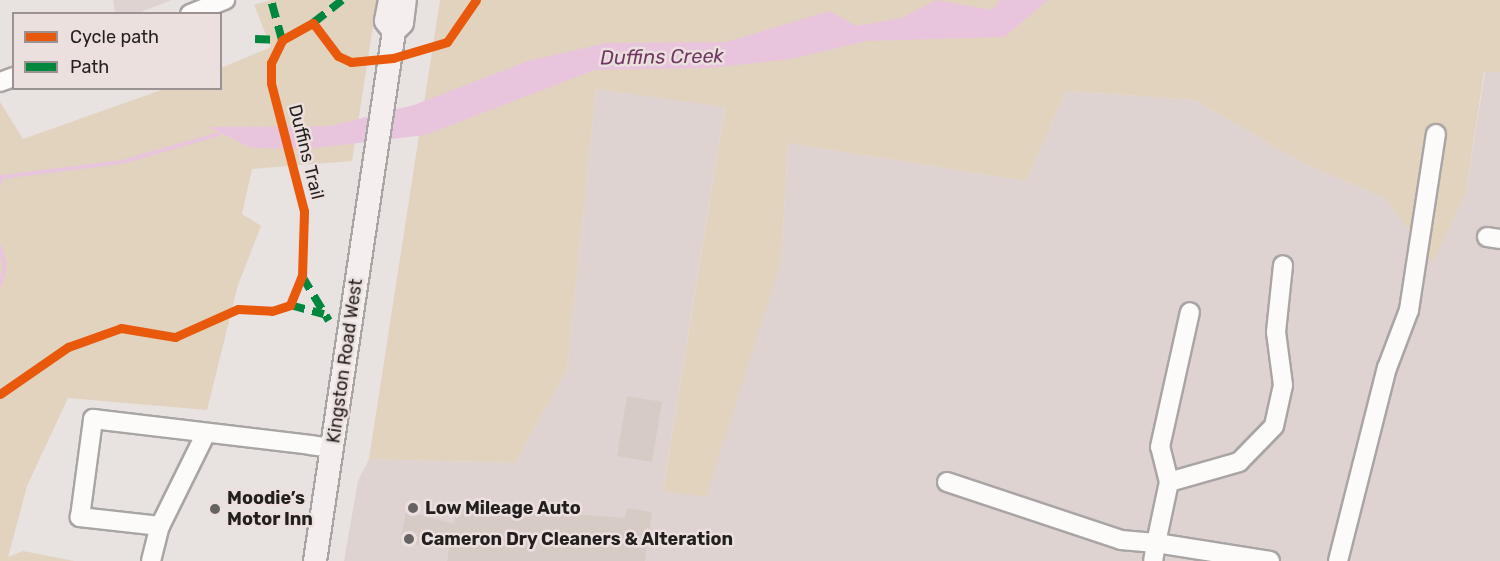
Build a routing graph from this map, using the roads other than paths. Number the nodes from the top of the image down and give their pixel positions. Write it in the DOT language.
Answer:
graph roads {
  1 [pos="225,0"];
  2 [pos="390,0"];
  3 [pos="405,0"];
  4 [pos="195,12"];
  5 [pos="394,31"];
  6 [pos="1436,134"];
  7 [pos="1283,265"];
  8 [pos="1190,312"];
  9 [pos="206,433"];
  10 [pos="332,448"];
  11 [pos="947,482"];
  12 [pos="1169,482"];
  13 [pos="160,526"];
  14 [pos="1156,543"];
  15 [pos="151,561"];
  16 [pos="315,561"];
  17 [pos="1153,561"];
  18 [pos="1270,561"];
  19 [pos="1338,561"];
  1 -- 4 [label="street"];
  2 -- 5 [label="main road"];
  3 -- 5 [label="main road"];
  5 -- 10 [label="main road, Kingston Road West"];
  6 -- 19 [label="street"];
  7 -- 12 [label="street"];
  8 -- 12 [label="street"];
  9 -- 10 [label="street"];
  9 -- 13 [label="street"];
  9 -- 13 [label="street"];
  10 -- 16 [label="main road, Kingston Road West"];
  11 -- 14 [label="street"];
  12 -- 14 [label="street"];
  13 -- 15 [label="street"];
  14 -- 17 [label="street"];
  14 -- 18 [label="street"];
}
